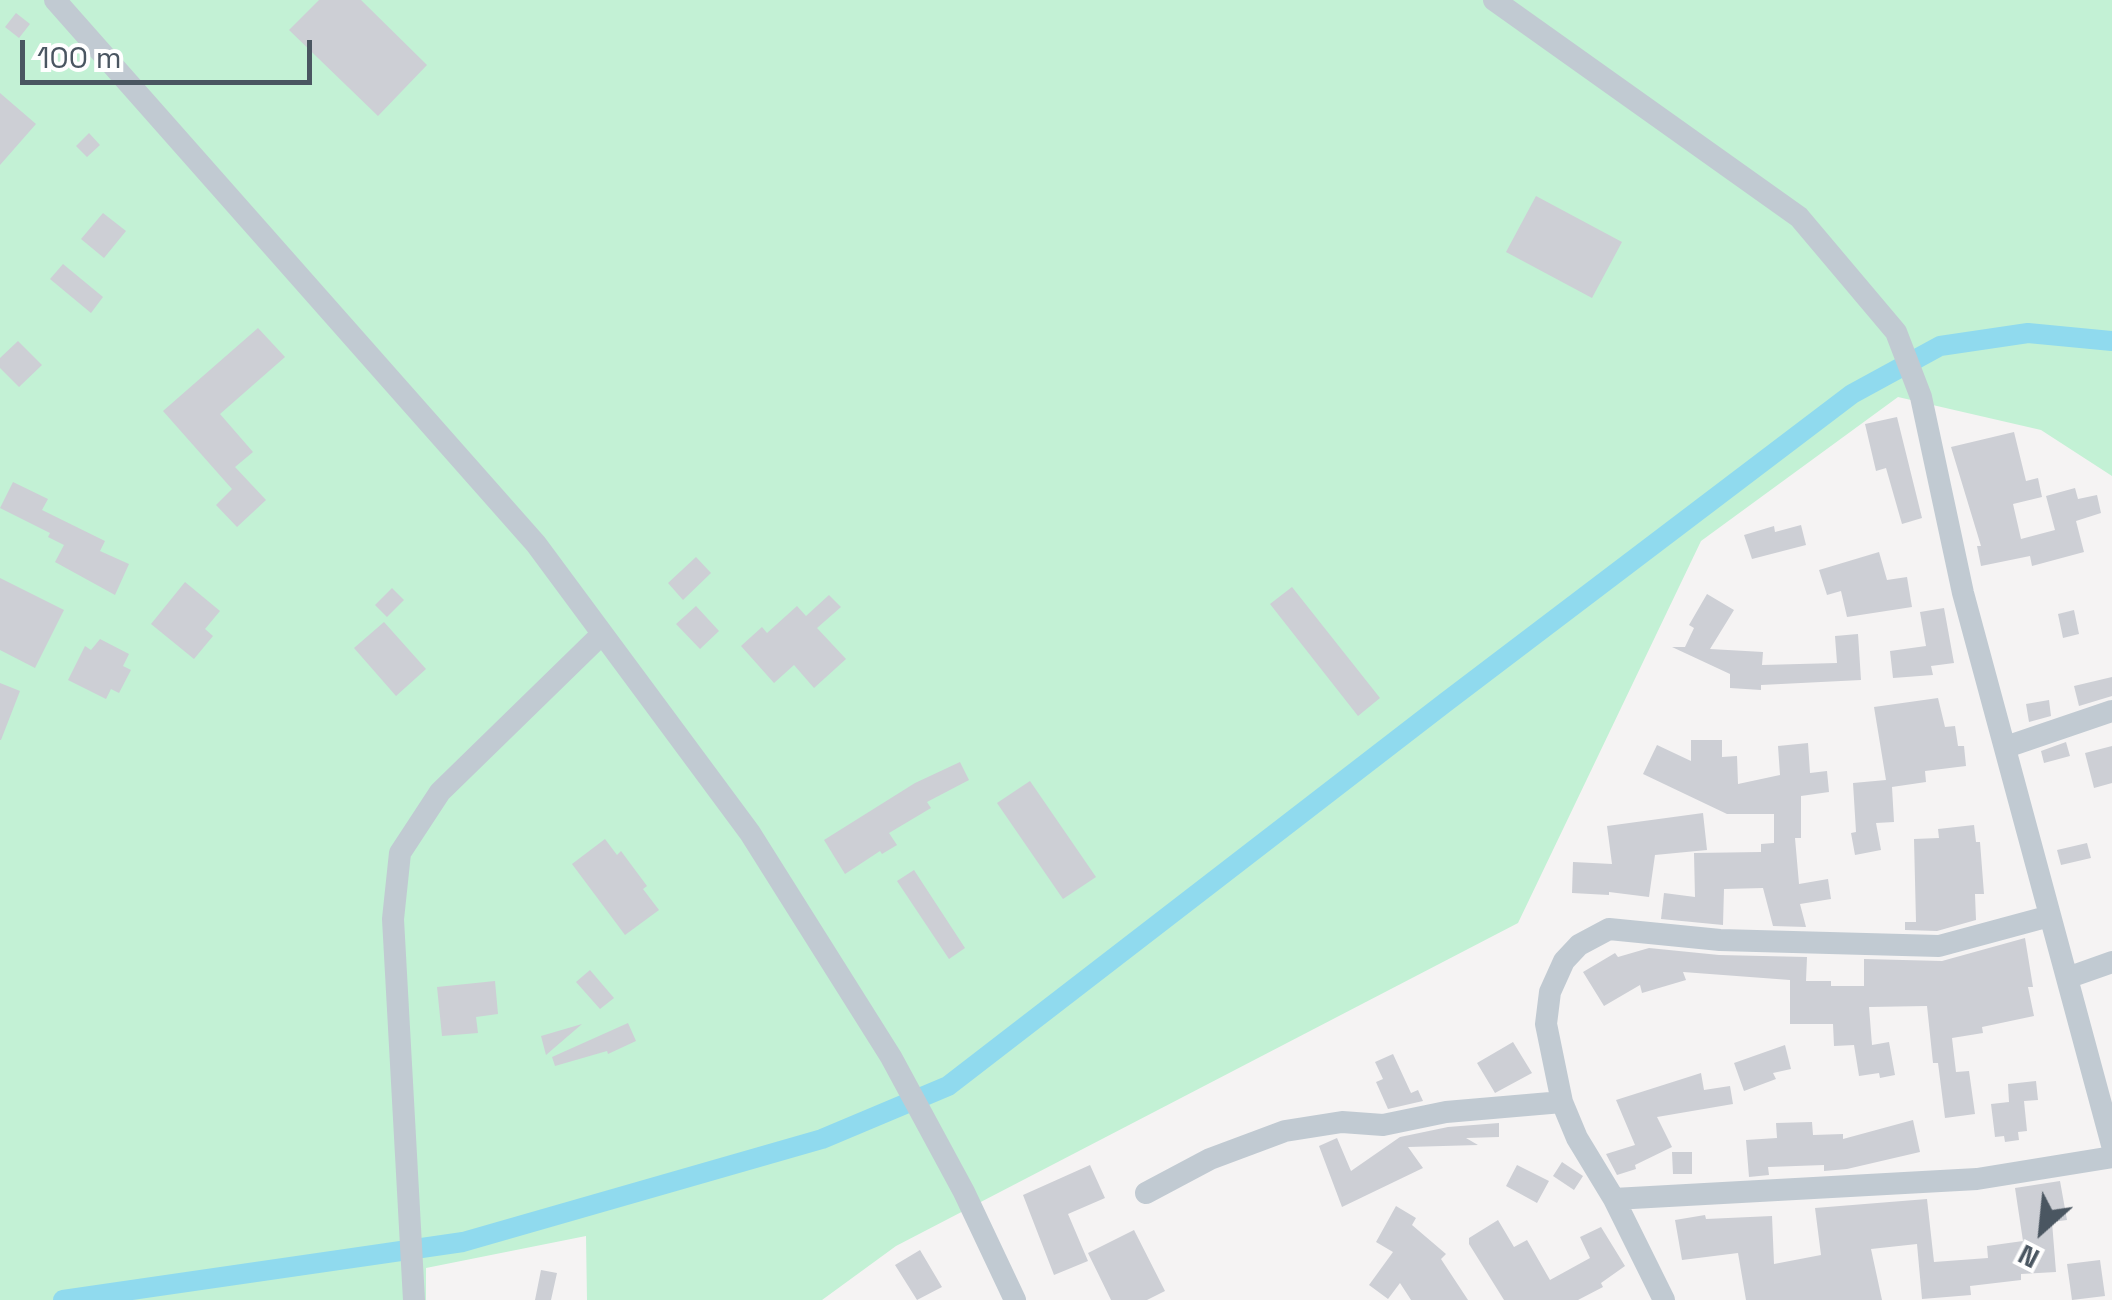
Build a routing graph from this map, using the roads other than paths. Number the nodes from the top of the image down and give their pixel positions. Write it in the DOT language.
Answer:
graph roads {
  1 [pos="55,0"];
  2 [pos="1494,0"];
  3 [pos="602,634"];
  4 [pos="2112,710"];
  5 [pos="2006,747"];
  6 [pos="2050,916"];
  7 [pos="2112,962"];
  8 [pos="2067,978"];
  9 [pos="1562,1102"];
  10 [pos="2112,1145"];
  11 [pos="2112,1157"];
  12 [pos="1146,1193"];
  13 [pos="1614,1199"];
  14 [pos="414,1300"];
  15 [pos="1015,1300"];
  16 [pos="1664,1300"];
  1 -- 3 [label="street"];
  2 -- 5 [label="street"];
  3 -- 14 [label="street"];
  3 -- 15 [label="street"];
  4 -- 5 [label="street"];
  5 -- 6 [label="street"];
  6 -- 8 [label="street"];
  6 -- 9 [label="street"];
  7 -- 8 [label="street"];
  8 -- 10 [label="street"];
  9 -- 12 [label="street"];
  9 -- 13 [label="street"];
  11 -- 13 [label="street"];
  13 -- 16 [label="street"];
}
